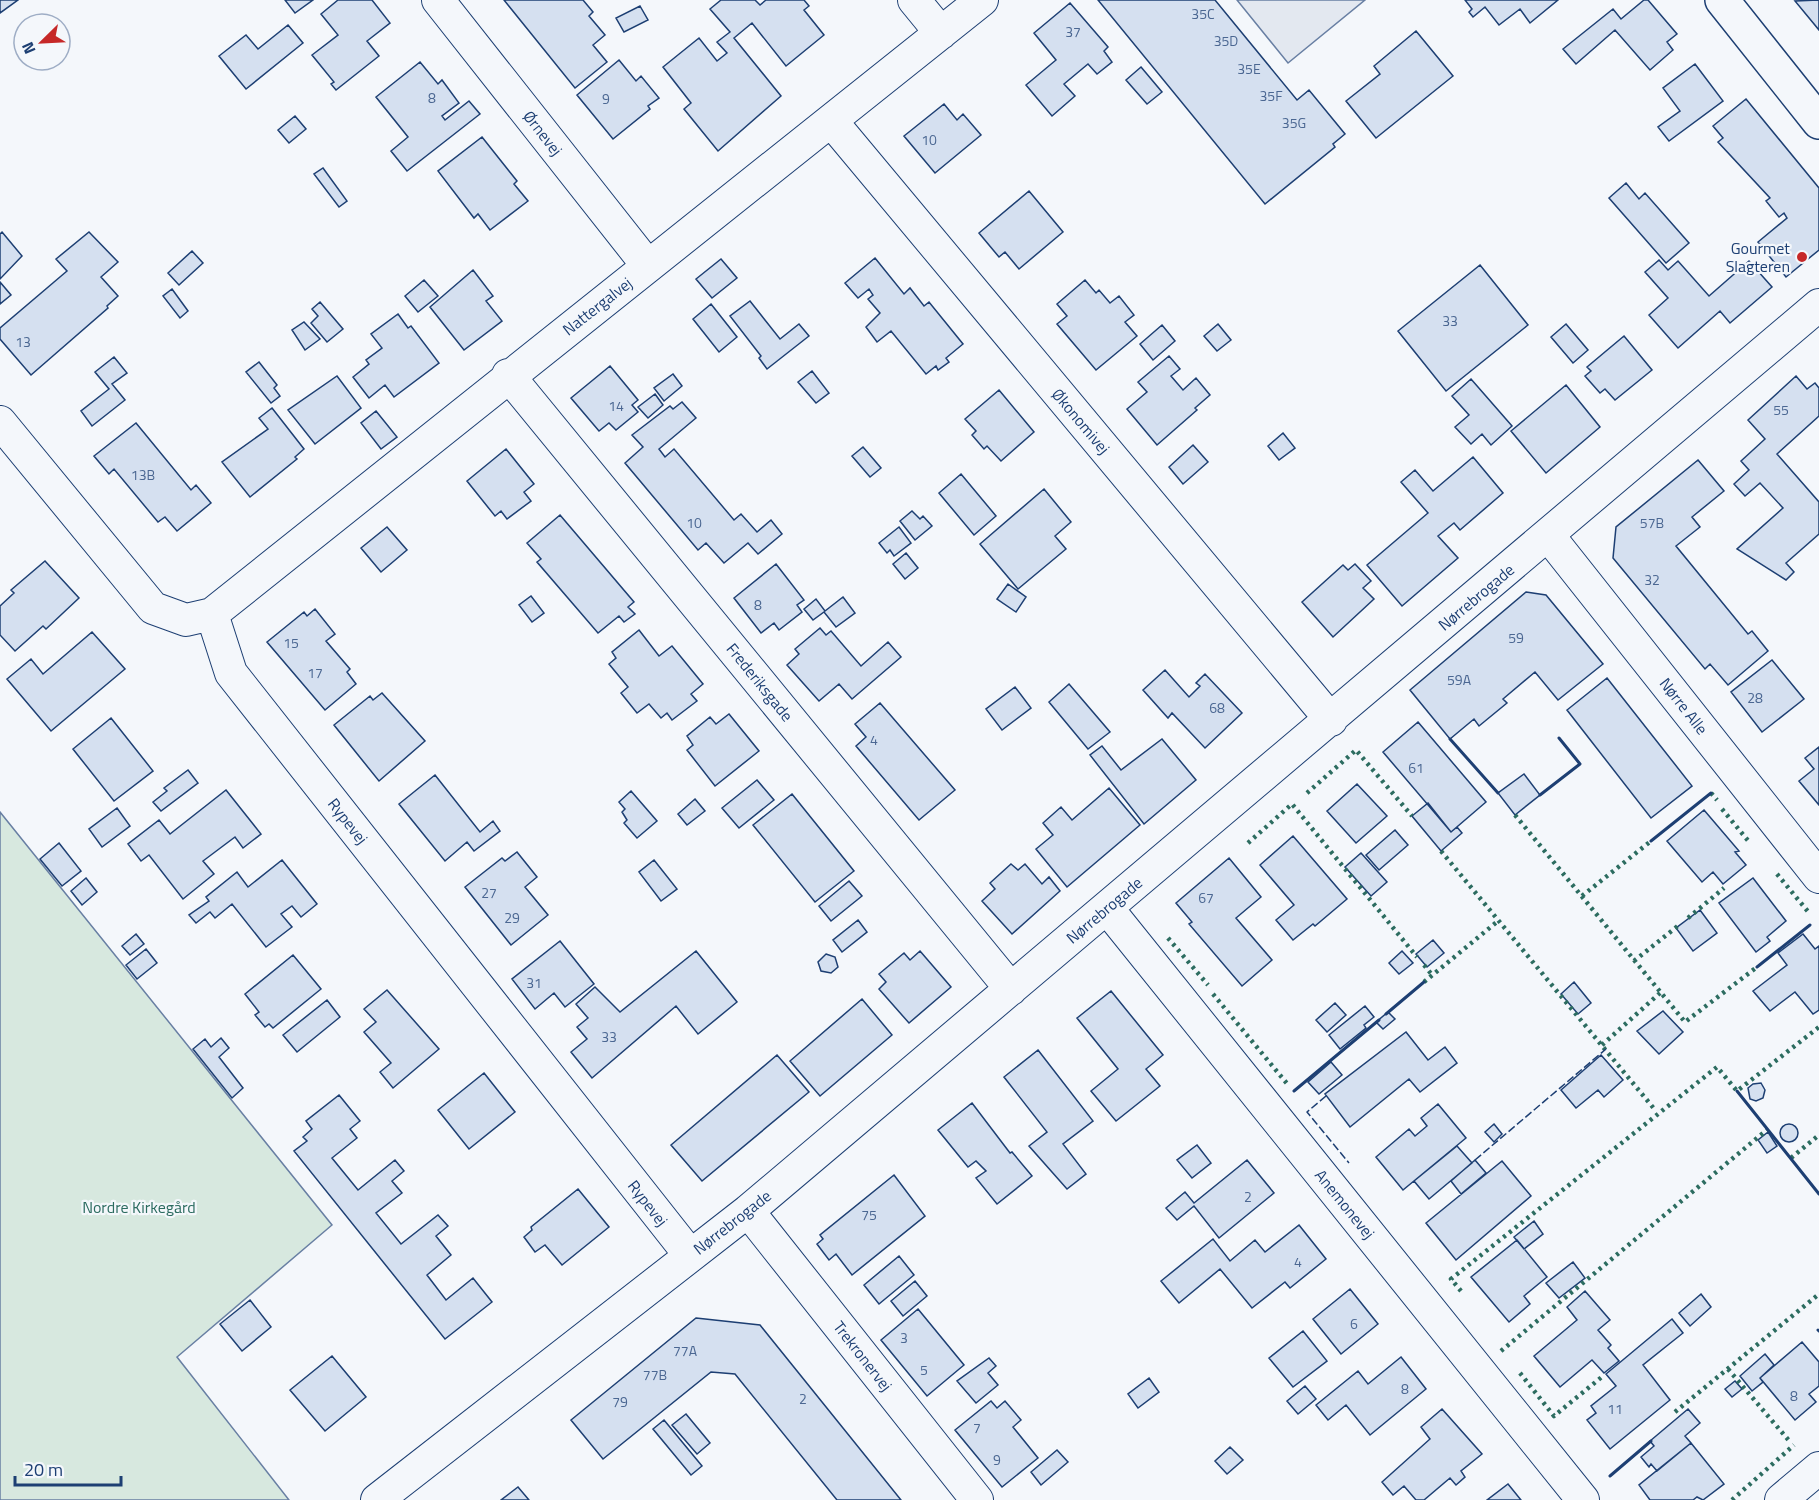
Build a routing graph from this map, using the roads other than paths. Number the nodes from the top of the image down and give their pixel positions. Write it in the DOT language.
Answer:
graph roads {
  1 [pos="438,0"];
  2 [pos="914,0"];
  3 [pos="982,0"];
  4 [pos="1722,0"];
  5 [pos="941,33"];
  6 [pos="832,122"];
  7 [pos="1819,122"];
  8 [pos="648,266"];
  9 [pos="1819,305"];
  10 [pos="508,375"];
  11 [pos="0,422"];
  12 [pos="1548,535"];
  13 [pos="212,614"];
  14 [pos="1331,720"];
  15 [pos="1819,877"];
  16 [pos="1107,908"];
  17 [pos="1011,989"];
  18 [pos="748,1211"];
  19 [pos="690,1255"];
  20 [pos="1819,1468"];
  21 [pos="386,1497"];
  22 [pos="977,1500"];
  23 [pos="1583,1500"];
  24 [pos="1781,1500"];
  1 -- 8 [label="street, Ørnevej"];
  2 -- 5 [label="street"];
  3 -- 5 [label="street, Nattergalvej"];
  4 -- 7 [label="street"];
  5 -- 6 [label="street, Nattergalvej"];
  6 -- 8 [label="street, Nattergalvej"];
  6 -- 14 [label="street, Økonomivej"];
  8 -- 10 [label="street, Nattergalvej"];
  9 -- 12 [label="street, Nørrebrogade"];
  10 -- 13 [label="street, Nattergalvej"];
  10 -- 17 [label="street, Frederiksgade"];
  11 -- 13 [label="street"];
  12 -- 14 [label="street, Nørrebrogade"];
  12 -- 15 [label="street, Nørre Alle"];
  13 -- 19 [label="street, Rypevej"];
  14 -- 16 [label="street, Nørrebrogade"];
  16 -- 17 [label="street, Nørrebrogade"];
  16 -- 23 [label="street, Anemonevej"];
  17 -- 18 [label="street, Nørrebrogade"];
  18 -- 19 [label="street, Nørrebrogade"];
  18 -- 22 [label="street, Trekronervej"];
  19 -- 21 [label="street, Nørrebrogade"];
  20 -- 24 [label="street"];
}
